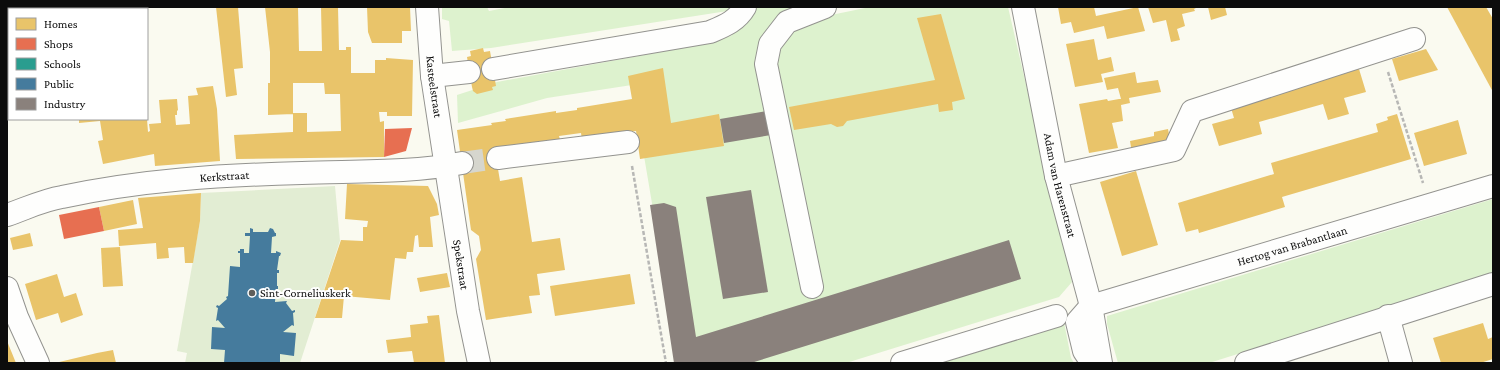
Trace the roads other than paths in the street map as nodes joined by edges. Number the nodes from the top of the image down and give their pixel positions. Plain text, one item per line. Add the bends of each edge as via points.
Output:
1 (427, 7) edge
2 (745, 7) edge
3 (825, 7) edge
4 (1024, 7) edge
5 (1414, 39) dead end
6 (493, 68) dead end
7 (469, 72) dead end
8 (432, 76) junction
9 (628, 142) road end
10 (498, 158) tunnel mouth
11 (454, 165) junction
12 (1056, 176) junction
13 (1493, 186) edge
14 (7, 215) edge
15 (1493, 284) edge
16 (812, 287) dead end
17 (7, 288) edge
18 (1091, 306) junction
19 (1056, 316) dead end
20 (1388, 316) junction
21 (38, 363) edge
22 (479, 363) edge
23 (902, 363) edge
24 (1092, 363) edge
25 (1101, 363) edge
26 (1111, 363) edge
27 (1246, 363) edge
28 (1400, 363) edge

1 - 8 street, Kasteelstraat
2 - 6 street via 729,24 710,32
3 - 16 street via 787,22 770,44 766,64
4 - 12 street, Adam van Harenstraat
5 - 12 street via 1192,111 1174,150
7 - 8 street
8 - 11 street, Kasteelstraat
9 - 10 street
11 - 14 street, Kerkstraat via 413,169 236,175 140,184 60,197
11 - 22 street, Spekstraat via 468,311
12 - 18 street, Adam van Harenstraat
13 - 18 street, Hertog van Brabantlaan
15 - 20 street
17 - 21 street
18 - 24 street via 1077,322 1084,351
18 - 25 street, Adam van Harenstraat
18 - 26 street via 1106,317 1115,354
19 - 23 street
20 - 27 street
20 - 28 street

